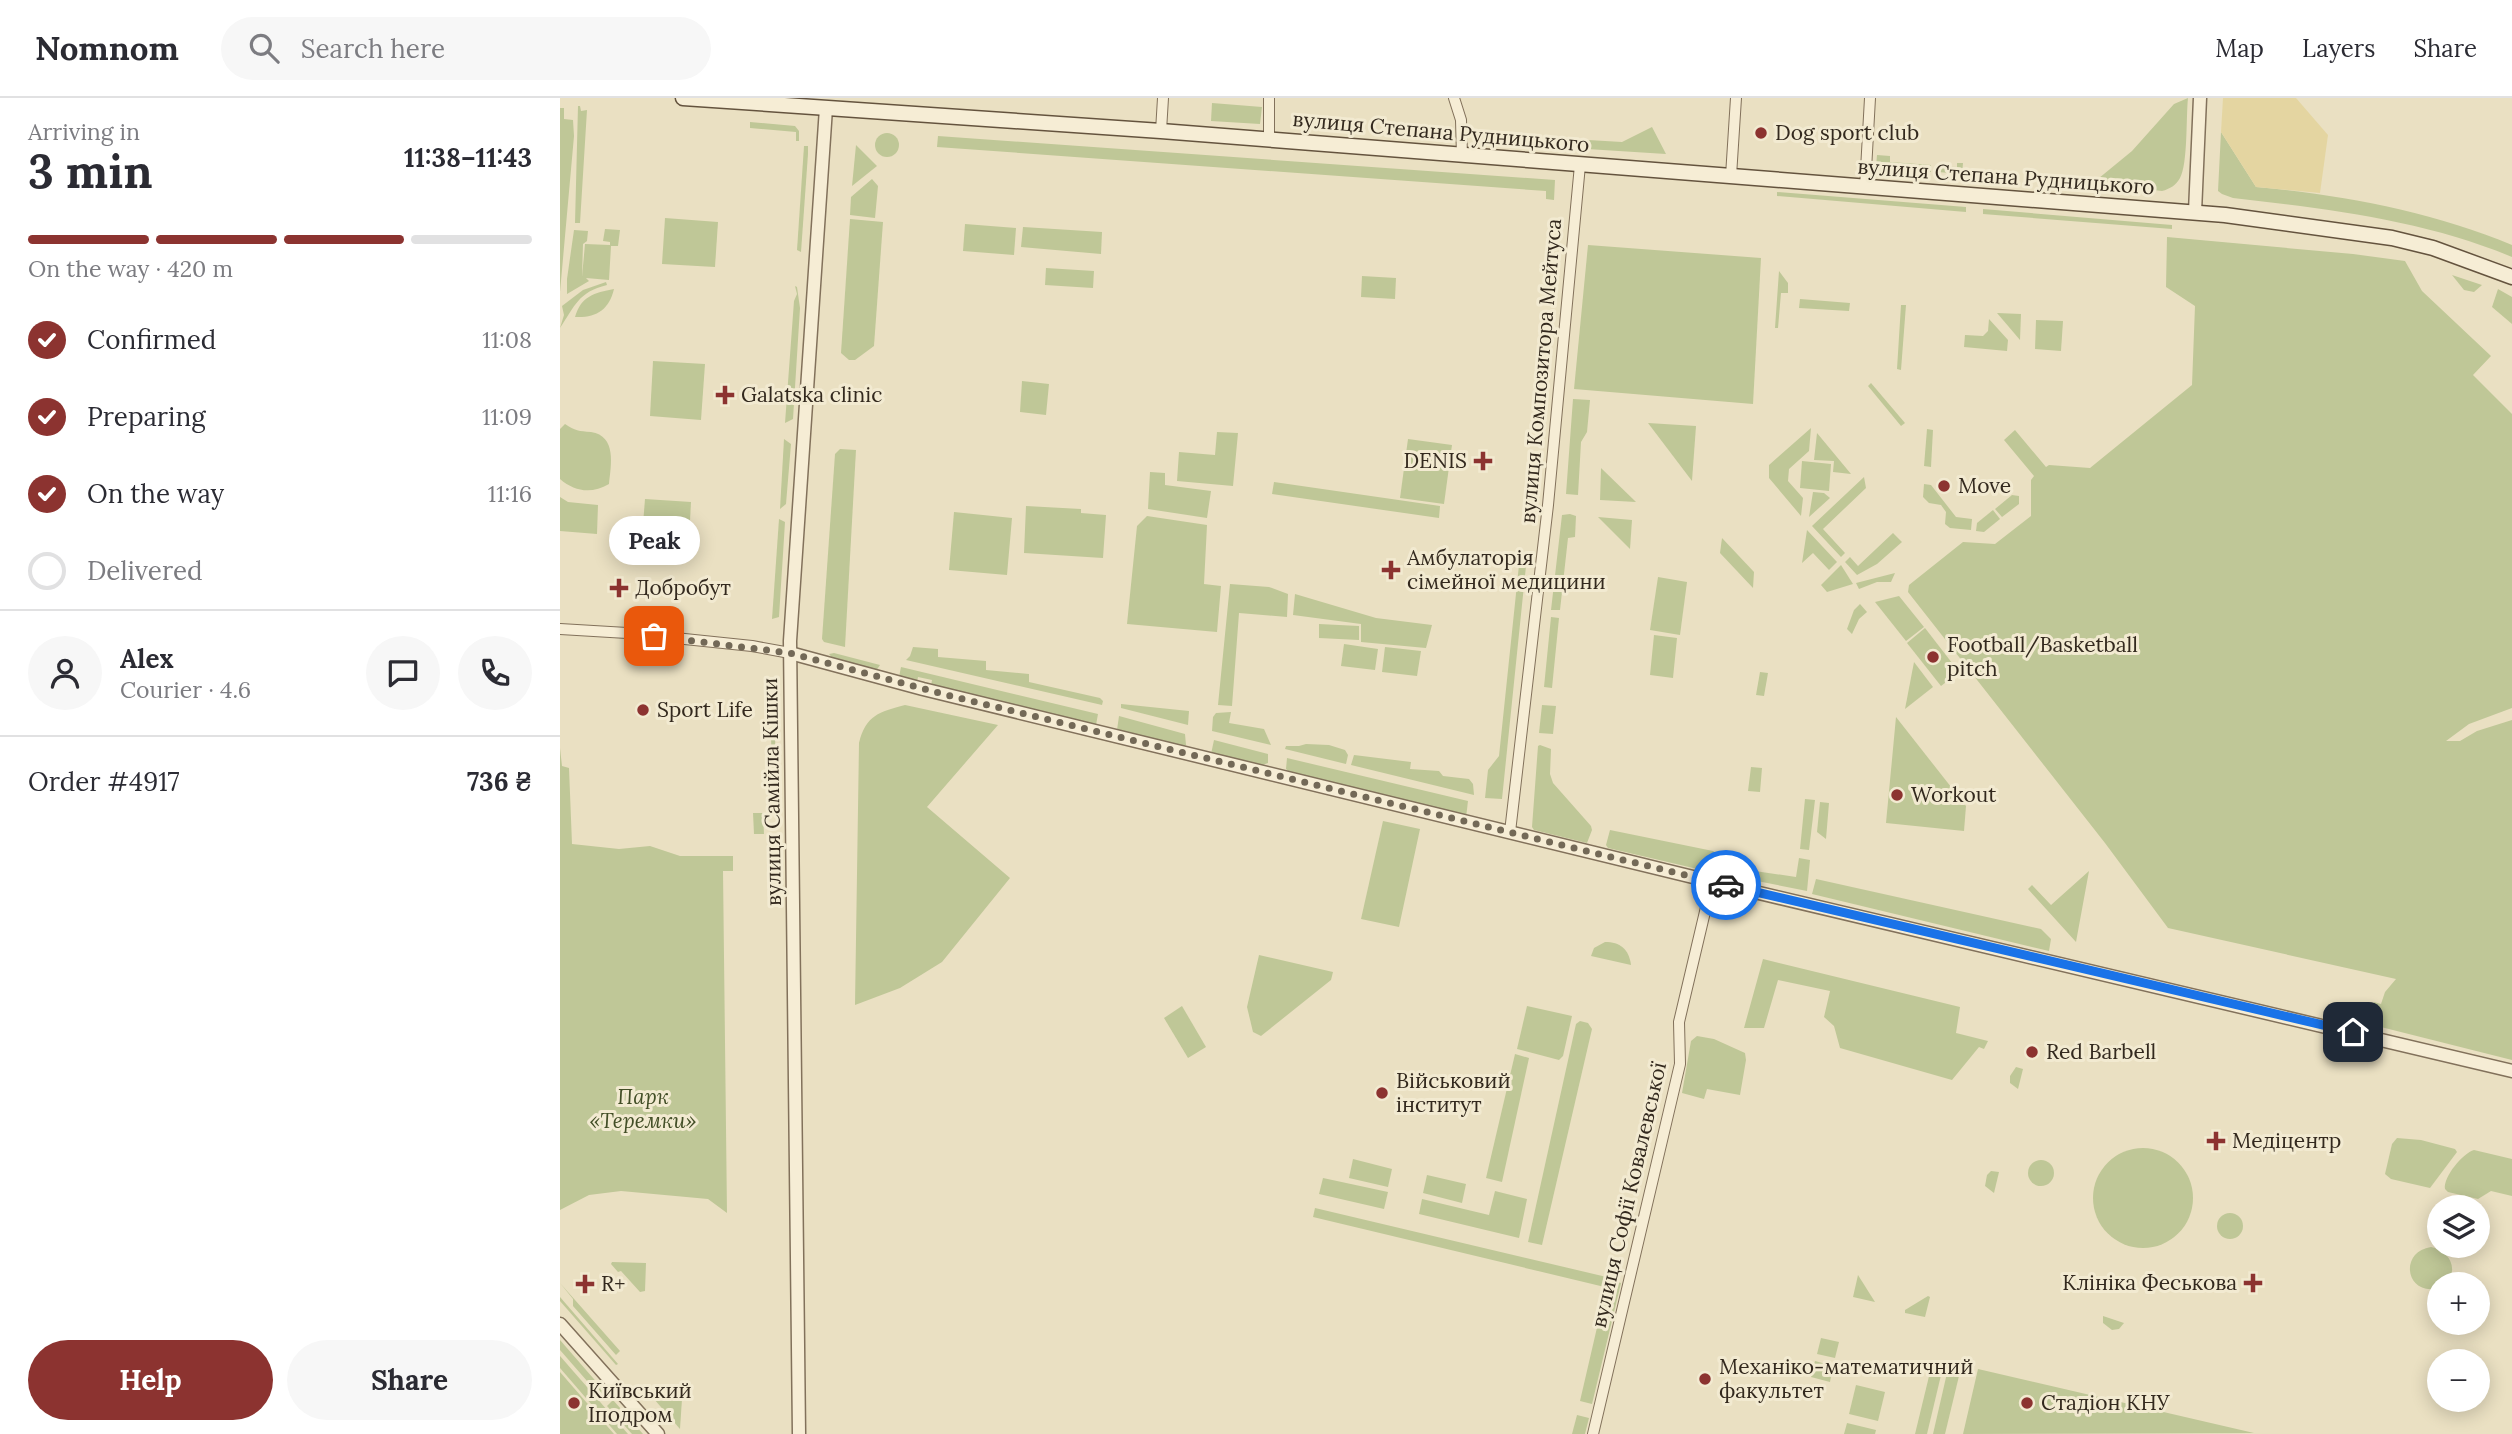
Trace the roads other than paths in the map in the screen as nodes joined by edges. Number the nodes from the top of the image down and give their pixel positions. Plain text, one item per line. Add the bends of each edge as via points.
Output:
1 (683, 98) edge
2 (1163, 98) edge
3 (1269, 98) edge
4 (1454, 98) edge
5 (1736, 98) edge
6 (1870, 98) edge
7 (2200, 98) edge
8 (854, 104) edge
9 (826, 108) junction
10 (1161, 131) junction
11 (1269, 139) junction
12 (1462, 156) junction
13 (1580, 165) junction
14 (1732, 170) junction
15 (1866, 188) junction
16 (2195, 212) junction
17 (2512, 277) edge
18 (560, 629) edge
19 (790, 653) junction
20 (1510, 832) junction
21 (1712, 882) junction
22 (2512, 1071) edge
23 (560, 1324) edge
24 (798, 1365) junction
25 (657, 1434) edge
26 (792, 1434) edge
27 (799, 1434) edge
28 (1593, 1434) edge

1 - 9 main road, вулиця Степана Рудницького
2 - 10 street
3 - 11 street
4 - 12 street via 1461,120
5 - 14 street
6 - 15 street
7 - 16 street
8 - 9 main road, вулиця Степана Рудницького
8 - 10 main road, вулиця Степана Рудницького
9 - 19 street, вулиця Самійла Кішки
10 - 11 main road, вулиця Степана Рудницького
11 - 12 main road, вулиця Степана Рудницького
12 - 13 main road, вулиця Степана Рудницького
13 - 14 main road, вулиця Степана Рудницького
13 - 20 street, вулиця Композитора Мейтуса via 1548,505
14 - 15 main road, вулиця Степана Рудницького
15 - 16 main road, вулиця Степана Рудницького
16 - 17 main road, вулиця Степана Рудницького via 2392,238
18 - 19 street
19 - 20 street
19 - 24 street, вулиця Самійла Кішки
20 - 21 street
21 - 22 street
21 - 28 street, вулиця Софії Ковалевської via 1679,1022 1679,1065
23 - 25 street
24 - 26 street
24 - 27 street, вулиця Самійла Кішки

